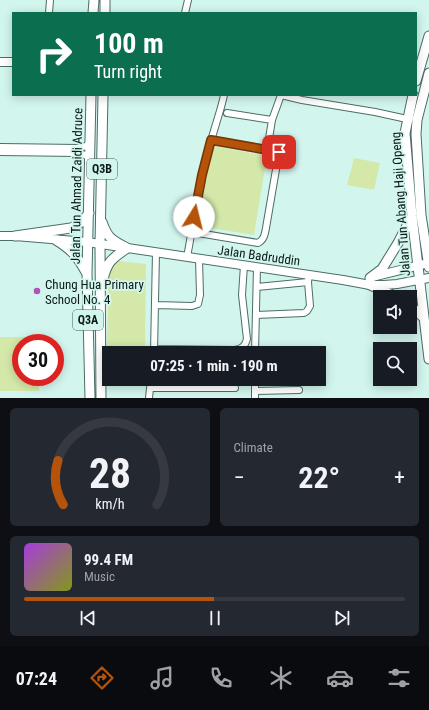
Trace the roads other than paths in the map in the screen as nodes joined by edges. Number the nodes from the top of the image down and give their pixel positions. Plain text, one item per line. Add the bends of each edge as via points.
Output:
1 (50, 0) edge
2 (94, 0) edge
3 (105, 0) edge
4 (188, 0) edge
5 (50, 12) edge
6 (93, 12) edge
7 (105, 12) edge
8 (185, 12) edge
9 (429, 36) edge
10 (0, 62) edge
11 (12, 62) edge
12 (429, 73) edge
13 (417, 78) edge
14 (91, 96) edge
15 (103, 96) edge
16 (224, 96) edge
17 (281, 96) edge
18 (285, 96) edge
19 (413, 96) edge
20 (227, 112) dead end
21 (272, 120) junction
22 (408, 120) junction
23 (211, 140) junction
24 (90, 141) junction
25 (0, 147) edge
26 (267, 151) junction
27 (0, 152) edge
28 (90, 159) junction
29 (89, 213) junction
30 (416, 216) junction
31 (100, 217) junction
32 (429, 226) edge
33 (192, 232) junction
34 (0, 236) edge
35 (15, 236) junction
36 (56, 240) junction
37 (87, 242) junction
38 (100, 244) junction
39 (128, 248) junction
40 (156, 252) junction
41 (187, 257) junction
42 (199, 259) junction
43 (429, 264) edge
44 (244, 265) junction
45 (417, 266) junction
46 (257, 267) junction
47 (87, 274) junction
48 (309, 278) junction
49 (429, 278) edge
50 (419, 280) junction
51 (370, 281) junction
52 (100, 285) junction
53 (256, 287) junction
54 (385, 290) edge
55 (155, 304) junction
56 (417, 312) edge
57 (256, 315) junction
58 (424, 318) junction
59 (154, 346) edge
60 (244, 346) edge
61 (255, 346) edge
62 (429, 360) edge
63 (255, 386) edge
64 (150, 388) joint
65 (234, 388) dead end
66 (299, 390) dead end
67 (255, 391) junction
68 (90, 398) edge
69 (101, 398) edge
70 (149, 398) edge
71 (254, 398) edge

1 - 5 street
2 - 6 main road
3 - 7 main road
4 - 8 street
9 - 13 main road
10 - 11 main road
12 - 30 main road, Jalan Tun Abang Haji Openg via 416,120
14 - 24 main road, Jalan Tun Ahmad Zaidi Adruce / Q3A
15 - 31 main road, Jalan Tun Ahmad Zaidi Adruce / Q3B
16 - 23 street
17 - 21 street
18 - 22 street
19 - 22 main road, Jalan Tun Abang Haji Openg
20 - 21 street
21 - 26 street
22 - 30 main road, Jalan Tun Abang Haji Openg via 406,133
23 - 26 street
23 - 33 street via 199,187
24 - 25 street via 86,146 79,148
24 - 28 main road, Jalan Tun Ahmad Zaidi Adruce / Q3A
26 - 33 street via 279,152 266,228 261,241 258,243
27 - 28 street via 78,153
28 - 29 main road, Jalan Tun Ahmad Zaidi Adruce / Q3A
29 - 35 main road via 78,226 72,228
29 - 37 main road, Jalan Tun Ahmad Zaidi Adruce / Q3A
30 - 32 main road
30 - 43 main road, Jalan Tun Abang Haji Openg
30 - 45 main road, Jalan Tun Abang Haji Openg
30 - 51 main road via 382,269
31 - 38 main road, Jalan Tun Ahmad Zaidi Adruce / Q3B
31 - 39 main road via 106,234
33 - 41 street
34 - 35 main road, Jalan Badruddin
35 - 36 main road, Jalan Badruddin
36 - 37 main road, Jalan Badruddin
36 - 47 main road via 73,252
37 - 38 main road, Jalan Badruddin
37 - 47 main road, Jalan Tun Ahmad Zaidi Adruce / Q3A
38 - 39 main road, Jalan Badruddin
38 - 52 main road, Jalan Tun Ahmad Zaidi Adruce / Q3B
39 - 40 main road, Jalan Badruddin
39 - 52 main road via 110,262
40 - 41 main road, Jalan Badruddin
40 - 55 street
41 - 42 main road, Jalan Badruddin
42 - 44 main road, Jalan Badruddin
42 - 55 street via 198,304
43 - 45 main road, Jalan Badruddin
44 - 46 main road, Jalan Badruddin
44 - 60 street via 242,295 247,339
45 - 50 main road, Jalan Tun Abang Haji Openg
45 - 51 main road, Jalan Badruddin
46 - 48 main road, Jalan Badruddin
46 - 53 street
47 - 68 main road, Jalan Tun Ahmad Zaidi Adruce / Q3A
48 - 51 main road, Jalan Badruddin
48 - 53 street
48 - 57 street via 308,312
49 - 50 main road, Jalan Badruddin
50 - 51 main road, Jalan Badruddin via 397,284
50 - 58 main road, Jalan Tun Abang Haji Openg
51 - 54 main road
52 - 69 main road, Jalan Tun Ahmad Zaidi Adruce / Q3B
53 - 57 street
55 - 59 street
56 - 58 main road
57 - 61 street
58 - 62 main road, Jalan Tun Abang Haji Openg
63 - 67 street
64 - 65 street
64 - 70 street
66 - 67 street
67 - 71 street

